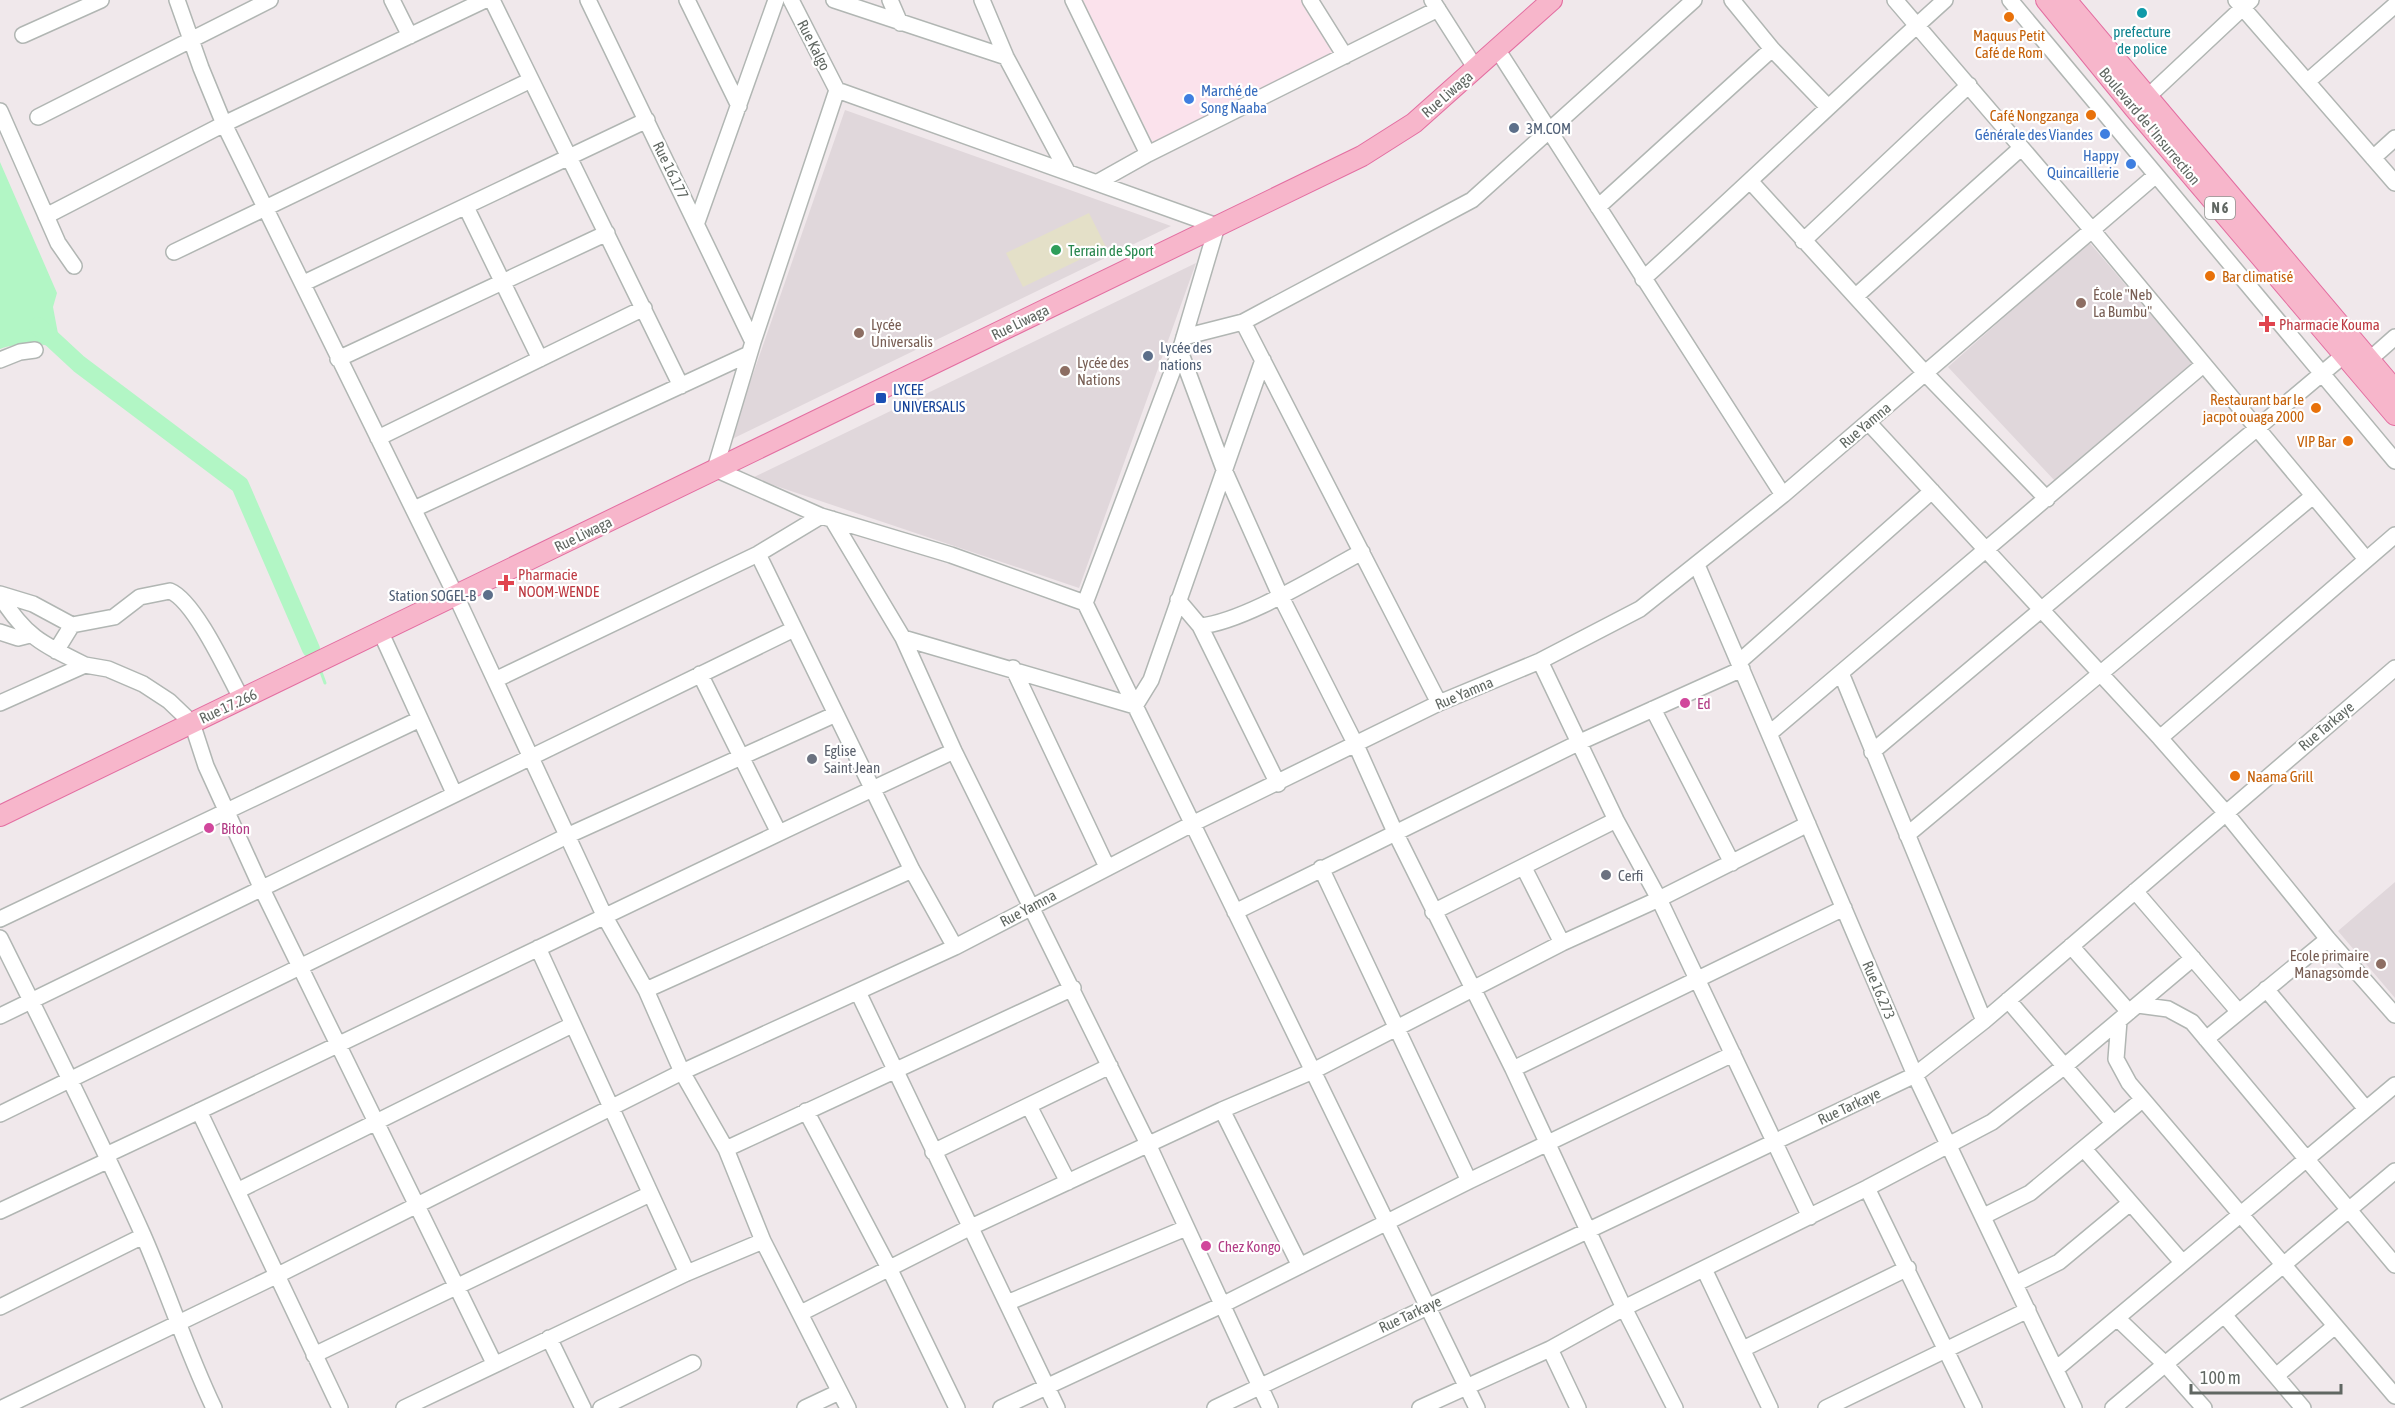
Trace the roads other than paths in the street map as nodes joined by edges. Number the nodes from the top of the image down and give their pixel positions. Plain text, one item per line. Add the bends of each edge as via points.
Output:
1 (101, 0) edge
2 (177, 0) edge
3 (393, 0) edge
4 (485, 0) edge
5 (492, 0) edge
6 (588, 0) edge
7 (687, 0) edge
8 (776, 0) edge
9 (791, 0) edge
10 (834, 0) edge
11 (890, 0) edge
12 (982, 0) edge
13 (1074, 0) edge
14 (1310, 0) edge
15 (1694, 0) edge
16 (1732, 0) edge
17 (1895, 0) edge
18 (1945, 0) edge
19 (2010, 0) edge
20 (2046, 0) edge
21 (2066, 0) edge
22 (266, 1) edge
23 (1548, 2) edge
24 (2243, 3) edge
25 (1435, 5) edge
26 (2395, 5) edge
27 (900, 23) junction
28 (1916, 26) junction
29 (22, 35) dead end
30 (410, 36) junction
31 (191, 38) junction
32 (1772, 48) junction
33 (1497, 50) junction
34 (1006, 57) junction
35 (1345, 57) junction
36 (1476, 69) junction
37 (531, 80) junction
38 (2308, 81) junction
39 (1969, 86) junction
40 (837, 90) junction
41 (2141, 103) junction
42 (739, 106) junction
43 (1827, 106) junction
44 (0, 111) edge
45 (38, 117) dead end
46 (646, 120) junction
47 (224, 124) junction
48 (1550, 132) junction
49 (2395, 138) edge
50 (2021, 148) junction
51 (1148, 154) junction
52 (569, 157) junction
53 (2373, 158) junction
54 (1067, 171) junction
55 (2156, 175) junction
56 (1098, 182) junction
57 (1751, 182) junction
58 (2395, 183) edge
59 (466, 207) junction
60 (1598, 207) junction
61 (268, 209) junction
62 (46, 216) junction
63 (697, 222) junction
64 (1217, 226) junction
65 (2092, 230) junction
66 (607, 233) junction
67 (1803, 241) junction
68 (174, 252) dead end
69 (74, 266) dead end
70 (1643, 279) junction
71 (304, 283) junction
72 (502, 283) junction
73 (1856, 296) junction
74 (644, 308) junction
75 (1243, 322) junction
76 (2395, 337) edge
77 (1182, 344) junction
78 (751, 348) junction
79 (35, 350) dead end
80 (2344, 355) junction
81 (338, 359) junction
82 (540, 359) junction
83 (0, 360) edge
84 (1263, 360) junction
85 (2369, 360) junction
86 (2203, 365) junction
87 (1926, 373) junction
88 (2322, 374) junction
89 (681, 386) junction
90 (2395, 390) edge
91 (2395, 415) edge
92 (1868, 423) junction
93 (2256, 429) junction
94 (378, 438) junction
95 (2395, 461) edge
96 (715, 469) junction
97 (1225, 472) junction
98 (1932, 491) junction
99 (1783, 495) junction
100 (2313, 496) junction
101 (2047, 499) junction
102 (414, 509) junction
103 (826, 517) junction
104 (2395, 535) edge
105 (1986, 550) junction
106 (1362, 552) junction
107 (758, 554) junction
108 (2366, 559) junction
109 (1697, 565) junction
110 (0, 595) edge
111 (1281, 595) junction
112 (456, 596) junction
113 (1178, 600) junction
114 (1085, 603) junction
115 (2041, 610) junction
116 (72, 625) junction
117 (1200, 626) junction
118 (794, 629) junction
119 (0, 632) edge
120 (381, 633) junction
121 (30, 635) junction
122 (903, 638) junction
123 (56, 651) junction
124 (1540, 661) junction
125 (85, 665) junction
126 (1740, 666) junction
127 (1013, 668) junction
128 (2395, 668) edge
129 (700, 674) junction
130 (1841, 674) junction
131 (2101, 674) junction
132 (495, 680) junction
133 (242, 700) junction
134 (0, 703) edge
135 (1439, 703) junction
136 (1135, 706) junction
137 (1653, 710) junction
138 (836, 714) junction
139 (418, 720) junction
140 (192, 723) junction
141 (1770, 733) junction
142 (2160, 738) junction
143 (1580, 742) junction
144 (1356, 745) junction
145 (954, 751) junction
146 (1872, 752) junction
147 (531, 755) junction
148 (741, 757) junction
149 (1278, 784) junction
150 (872, 789) junction
151 (453, 793) junction
152 (227, 811) junction
153 (2225, 812) junction
154 (0, 816) edge
155 (1616, 820) junction
156 (1192, 824) junction
157 (1808, 824) junction
158 (1395, 832) junction
159 (779, 833) junction
160 (569, 835) junction
161 (1907, 835) junction
162 (1732, 863) junction
163 (1107, 867) junction
164 (1321, 868) junction
165 (1524, 868) junction
166 (912, 870) junction
167 (261, 887) junction
168 (2135, 891) junction
169 (1659, 899) junction
170 (1030, 906) junction
171 (1844, 908) junction
172 (1235, 912) junction
173 (1433, 912) junction
174 (605, 917) junction
175 (0, 919) edge
176 (0, 938) edge
177 (2328, 939) junction
178 (1562, 943) junction
179 (956, 946) junction
180 (2071, 946) junction
181 (538, 948) junction
182 (2193, 958) junction
183 (300, 967) junction
184 (1697, 980) junction
185 (1072, 988) junction
186 (1471, 989) junction
187 (2266, 989) junction
188 (646, 990) junction
189 (858, 992) junction
190 (2008, 1000) junction
191 (31, 1001) junction
192 (2238, 1011) junction
193 (2129, 1012) junction
194 (2395, 1015) edge
195 (0, 1016) edge
196 (1984, 1021) junction
197 (572, 1025) junction
198 (1397, 1029) junction
199 (2206, 1039) junction
200 (339, 1046) junction
201 (1733, 1054) junction
202 (2066, 1065) junction
203 (1110, 1066) junction
204 (895, 1070) junction
205 (1513, 1070) junction
206 (682, 1071) junction
207 (1313, 1071) junction
208 (1915, 1075) junction
209 (71, 1078) junction
210 (2395, 1085) edge
211 (2142, 1100) junction
212 (1029, 1106) junction
213 (609, 1108) junction
214 (2366, 1109) junction
215 (1222, 1110) junction
216 (200, 1111) junction
217 (806, 1111) junction
218 (0, 1114) edge
219 (376, 1121) junction
220 (2113, 1123) junction
221 (1775, 1141) junction
222 (1148, 1144) junction
223 (1548, 1144) junction
224 (1950, 1146) junction
225 (726, 1149) junction
226 (2084, 1149) junction
227 (933, 1152) junction
228 (108, 1157) junction
229 (2306, 1160) junction
230 (2395, 1171) edge
231 (1469, 1180) junction
232 (1068, 1182) junction
233 (1867, 1188) junction
234 (237, 1191) junction
235 (650, 1194) junction
236 (2130, 1203) junction
237 (417, 1204) junction
238 (2349, 1210) junction
239 (0, 1211) edge
240 (2240, 1214) junction
241 (1984, 1216) junction
242 (1810, 1217) junction
243 (1387, 1223) junction
244 (969, 1228) junction
245 (1186, 1228) junction
246 (1588, 1229) junction
247 (143, 1236) junction
248 (763, 1241) junction
249 (2182, 1262) junction
250 (2395, 1265) edge
251 (1300, 1266) junction
252 (2284, 1266) junction
253 (889, 1268) junction
254 (1908, 1268) junction
255 (1704, 1269) junction
256 (687, 1273) junction
257 (276, 1276) junction
258 (2015, 1284) junction
259 (457, 1286) junction
260 (1007, 1303) junction
261 (1222, 1305) junction
262 (0, 1306) edge
263 (1427, 1306) junction
264 (1624, 1308) junction
265 (2028, 1310) junction
266 (801, 1313) junction
267 (2225, 1316) junction
268 (2117, 1318) junction
269 (179, 1324) junction
270 (2335, 1326) junction
271 (549, 1338) junction
272 (1550, 1349) junction
273 (1743, 1349) junction
274 (1948, 1351) junction
275 (314, 1355) junction
276 (494, 1363) junction
277 (693, 1363) dead end
278 (2165, 1364) junction
279 (2056, 1369) junction
280 (2276, 1376) junction
281 (1260, 1386) junction
282 (1047, 1387) junction
283 (1467, 1387) junction
284 (839, 1392) junction
285 (2395, 1396) edge
286 (2130, 1403) edge
287 (2, 1408) edge
288 (214, 1408) edge
289 (340, 1408) edge
290 (404, 1408) edge
291 (583, 1408) edge
292 (601, 1408) edge
293 (805, 1408) edge
294 (848, 1408) edge
295 (957, 1408) edge
296 (1001, 1408) edge
297 (1057, 1408) edge
298 (1215, 1408) edge
299 (1270, 1408) edge
300 (1420, 1408) edge
301 (1477, 1408) edge
302 (1578, 1408) edge
303 (1675, 1408) edge
304 (1770, 1408) edge
305 (1826, 1408) edge
306 (1974, 1408) edge
307 (2074, 1408) edge
308 (2113, 1408) edge
309 (2204, 1408) edge
310 (2303, 1408) edge

1 - 29 street
2 - 31 street
3 - 30 street
4 - 30 street
5 - 37 street
6 - 46 street, Rue 16.177
7 - 42 street
8 - 42 street
9 - 40 street, Rue Kalgo
10 - 27 street
11 - 27 street
12 - 34 street
13 - 51 street
14 - 35 street
15 - 48 street
16 - 32 street
17 - 28 street
18 - 28 street
19 - 55 street
20 - 41 main road, Boulevard de l'Insurrection / N 6
21 - 41 main road, Boulevard de l'Insurrection / N 6
22 - 31 street
23 - 33 main road, Rue Liwaga
24 - 38 street
24 - 41 street
25 - 35 street
25 - 36 street
26 - 38 street
27 - 34 street
28 - 39 street
28 - 43 street
30 - 47 street
31 - 45 street
31 - 47 street
32 - 43 street
32 - 60 street
33 - 36 main road, Rue Liwaga
33 - 48 street
34 - 54 street
35 - 51 street
36 - 64 main road, Rue Liwaga via 1389,141
37 - 52 street
37 - 61 street
38 - 53 street
39 - 50 street
39 - 67 street
40 - 54 street
40 - 78 street
41 - 80 main road, Boulevard de l'Insurrection / N 6
41 - 85 main road, Boulevard de l'Insurrection / N 6
42 - 63 street
43 - 57 street
44 - 62 street
46 - 52 street
46 - 63 street, Rue 16.177
47 - 61 street
47 - 62 street
48 - 60 street
48 - 75 street via 1472,200
49 - 53 street
50 - 65 street
50 - 73 street
51 - 56 street
52 - 59 street
52 - 66 street
53 - 58 street
54 - 56 street
55 - 65 street, Rue Yamna
55 - 88 street
56 - 64 street
57 - 67 street
57 - 70 street
59 - 71 street
59 - 72 street
60 - 70 street
61 - 68 street
61 - 71 street
62 - 69 street
63 - 78 street, Rue 16.177
64 - 77 street
64 - 96 main road, Rue Liwaga
65 - 86 street
65 - 87 street, Rue Yamna
66 - 72 street
66 - 74 street
67 - 73 street
70 - 99 street
71 - 81 street
72 - 81 street
72 - 82 street
73 - 87 street
74 - 82 street
74 - 89 street
75 - 77 street
75 - 84 street
76 - 85 street
77 - 97 street
77 - 114 street
78 - 89 street
78 - 96 street
79 - 83 street
80 - 88 street
80 - 91 main road, Boulevard de l'Insurrection / N 6
81 - 94 street
82 - 94 street
84 - 97 street
84 - 106 street
85 - 90 main road, Boulevard de l'Insurrection / N 6
86 - 93 street
86 - 101 street
87 - 92 street, Rue Yamna
87 - 101 street
88 - 93 street
88 - 95 street
89 - 102 street
92 - 98 street
92 - 99 street, Rue Yamna
93 - 100 street
93 - 115 street
94 - 102 street
96 - 103 street
96 - 112 main road, Rue Liwaga
97 - 111 street
97 - 113 street
98 - 105 street
98 - 126 street
99 - 109 street, Rue Yamna
100 - 108 street
100 - 131 street
101 - 105 street
102 - 112 street
103 - 107 street
103 - 114 street via 951,555
103 - 122 street
104 - 108 street
105 - 115 street
105 - 130 street
106 - 111 street
106 - 135 street
107 - 118 street
107 - 132 street
108 - 142 street
109 - 124 street, Rue Yamna via 1640,609
109 - 126 street, Rue 16.273
110 - 116 street via 33,604
110 - 121 street
111 - 117 street via 1225,622
111 - 144 street
112 - 120 main road, Rue 17.266
112 - 132 street
113 - 117 street
113 - 136 street via 1151,680
114 - 136 street
115 - 131 street
115 - 146 street
116 - 123 street
116 - 133 street via 114,617 146,595 174,592 196,617
117 - 149 street
118 - 129 street
118 - 138 street
119 - 121 street via 18,638
120 - 133 main road, Rue 17.266
120 - 139 street
121 - 123 street
122 - 127 street
122 - 145 street
123 - 125 street
124 - 135 street, Rue Yamna
124 - 143 street
125 - 134 street
125 - 140 street via 108,669 142,684 169,701
126 - 137 street
126 - 141 street, Rue 16.273
127 - 136 street
127 - 163 street
128 - 153 street, Rue Tarkaye
129 - 147 street
129 - 148 street
130 - 141 street
130 - 146 street
131 - 142 street
131 - 161 street
132 - 147 street
133 - 140 main road, Rue 17.266
135 - 144 street, Rue Yamna
136 - 156 street
137 - 143 street
137 - 162 street
138 - 148 street
138 - 150 street
139 - 151 street
139 - 152 street
140 - 152 street
140 - 154 main road, Rue 17.266
141 - 157 street, Rue 16.273
142 - 153 street
143 - 155 street
143 - 158 street
144 - 149 street, Rue Yamna
144 - 158 street
145 - 150 street
145 - 170 street
146 - 161 street
147 - 151 street
147 - 160 street
148 - 159 street
148 - 160 street
149 - 156 street, Rue Yamna
150 - 159 street
150 - 166 street
151 - 167 street
152 - 167 street
152 - 175 street
153 - 168 street, Rue Tarkaye
153 - 177 street
155 - 165 street
155 - 169 street
156 - 163 street, Rue Yamna
156 - 172 street
157 - 162 street
157 - 171 street, Rue 16.273
158 - 164 street
158 - 173 street
159 - 174 street
160 - 174 street
160 - 183 street
161 - 196 street
162 - 169 street
163 - 170 street, Rue Yamna
164 - 172 street
164 - 198 street
165 - 173 street
165 - 178 street
166 - 179 street
166 - 188 street
167 - 183 street
167 - 191 street
168 - 180 street, Rue Tarkaye
168 - 182 street
169 - 178 street
169 - 184 street
170 - 179 street, Rue Yamna
170 - 185 street
171 - 184 street
171 - 208 street, Rue 16.273
172 - 207 street
173 - 186 street
174 - 181 street
174 - 188 street
176 - 191 street
177 - 187 street
177 - 194 street
178 - 186 street
179 - 189 street, Rue Yamna
180 - 190 street, Rue Tarkaye
180 - 193 street
181 - 197 street
181 - 200 street
182 - 192 street
182 - 193 street
183 - 200 street
183 - 209 street
184 - 201 street
184 - 205 street
185 - 203 street
185 - 204 street
186 - 198 street
186 - 205 street
187 - 192 street
187 - 214 street
188 - 206 street
189 - 204 street
189 - 206 street, Rue Yamna
190 - 196 street, Rue Tarkaye
190 - 202 street
191 - 195 street
191 - 209 street
192 - 199 street
193 - 199 street via 2168,1009 2186,1017
193 - 202 street
193 - 211 street via 2116,1059
196 - 208 street, Rue Tarkaye
197 - 213 street
197 - 219 street
198 - 207 street
198 - 231 street
199 - 229 street
200 - 216 street
200 - 219 street
201 - 221 street
201 - 223 street
202 - 220 street
202 - 224 street via 1992,1122
203 - 212 street
203 - 222 street
204 - 217 street
204 - 227 street
205 - 223 street
206 - 213 street, Rue Yamna
206 - 225 street
207 - 215 street
207 - 243 street
208 - 221 street, Rue Tarkaye
208 - 224 street, Rue 16.273
209 - 218 street
209 - 228 street
210 - 214 street
211 - 220 street
211 - 240 street
212 - 227 street
212 - 232 street
213 - 235 street
213 - 237 street, Rue Yamna
214 - 229 street
215 - 222 street
215 - 251 street
216 - 228 street
216 - 234 street
217 - 225 street
217 - 253 street
219 - 234 street
219 - 237 street
220 - 226 street
221 - 242 street
221 - 246 street, Rue Tarkaye
222 - 232 street
222 - 245 street
223 - 231 street
223 - 246 street
224 - 233 street
224 - 241 street, Rue 16.273
225 - 248 street
226 - 236 street
226 - 241 street via 2030,1192
227 - 244 street
228 - 239 street
228 - 247 street
229 - 238 street
229 - 240 street
230 - 238 street
231 - 243 street
232 - 244 street
233 - 242 street
233 - 254 street
234 - 257 street
235 - 256 street
235 - 259 street
236 - 249 street
236 - 258 street via 2064,1258
237 - 257 street, Rue Yamna
237 - 259 street
238 - 250 street
238 - 252 street
240 - 249 street
240 - 252 street
241 - 258 street, Rue 16.273
242 - 255 street
243 - 251 street
243 - 263 street
244 - 253 street
244 - 260 street
245 - 260 street
245 - 261 street
246 - 263 street, Rue Tarkaye
246 - 264 street
247 - 262 street
247 - 269 street
248 - 256 street
248 - 266 street
249 - 268 street
251 - 261 street
252 - 267 street
252 - 270 street
253 - 266 street
253 - 295 street
254 - 273 street
254 - 274 street
255 - 264 street
255 - 273 street
256 - 271 street
257 - 269 street, Rue Yamna
257 - 275 street
258 - 265 street, Rue 16.273
259 - 275 street
259 - 276 street
260 - 282 street
261 - 281 street
261 - 282 street
263 - 281 street, Rue Tarkaye
263 - 283 street
264 - 272 street
264 - 303 street
265 - 274 street
265 - 279 street, Rue 16.273
266 - 284 street
267 - 278 street
267 - 280 street
268 - 278 street
268 - 279 street
269 - 287 street, Rue Yamna
269 - 288 street
270 - 280 street
270 - 285 street
271 - 276 street
271 - 291 street
272 - 283 street
272 - 302 street
273 - 304 street
274 - 305 street
274 - 306 street
275 - 289 street
276 - 290 street
277 - 292 street
278 - 286 street
278 - 309 street
279 - 307 street, Rue 16.273
280 - 310 street
281 - 298 street, Rue Tarkaye
281 - 299 street
282 - 296 street
282 - 297 street
283 - 300 street
283 - 301 street
284 - 293 street
284 - 294 street
286 - 308 street

